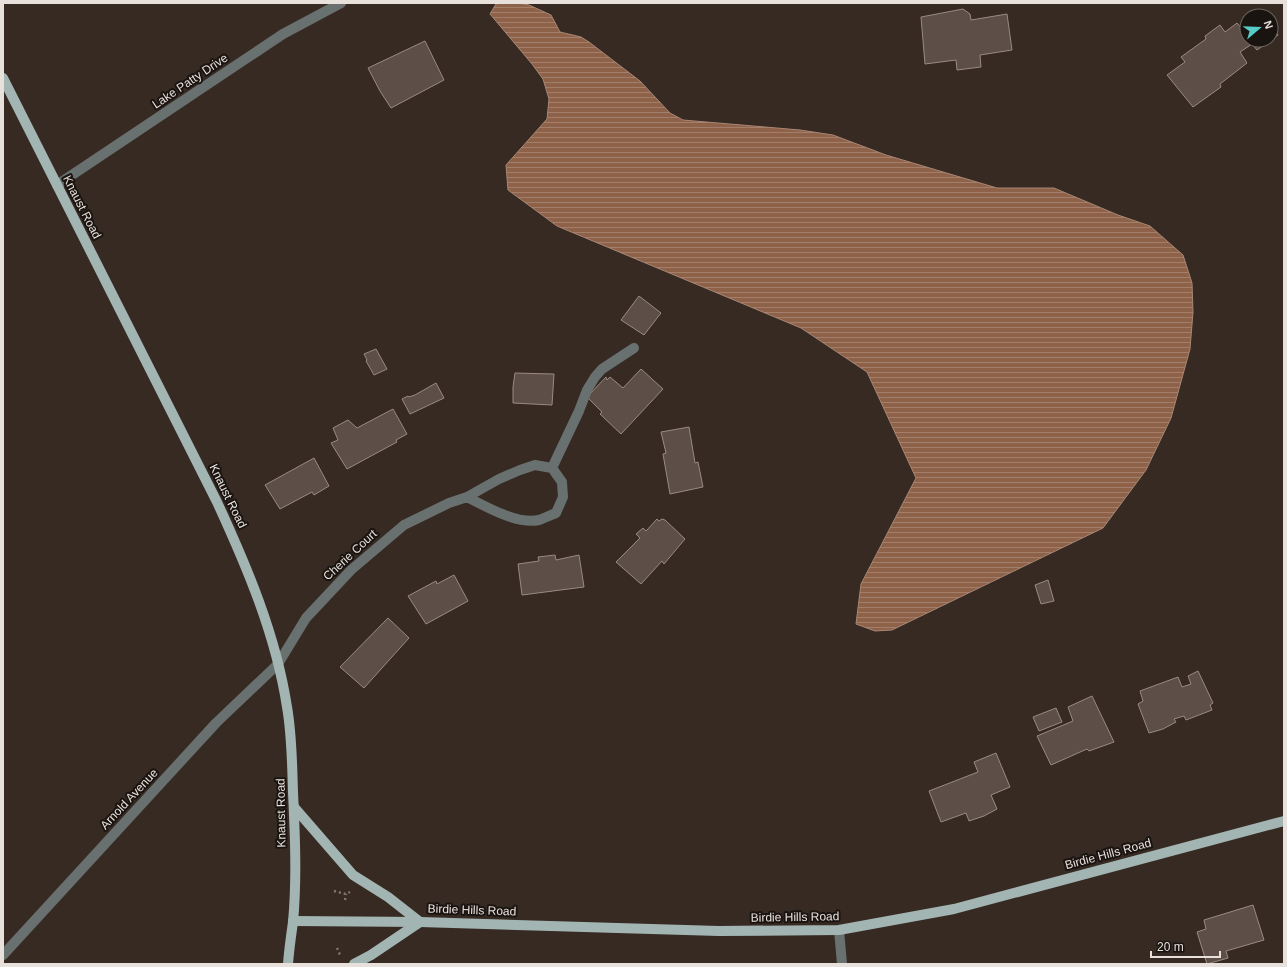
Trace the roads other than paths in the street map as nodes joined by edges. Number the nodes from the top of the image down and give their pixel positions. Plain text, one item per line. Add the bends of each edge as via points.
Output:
1 (341, 3) edge
2 (3, 78) edge
3 (57, 185) junction
4 (634, 348) dead end
5 (552, 468) junction
6 (467, 497) junction
7 (278, 664) junction
8 (294, 807) junction
9 (1284, 821) edge
10 (293, 921) junction
11 (420, 922) junction
12 (839, 930) junction
13 (3, 955) edge
14 (288, 964) edge
15 (354, 964) edge
16 (842, 964) edge

1 - 3 street, Lake Patty Drive via 283,34
2 - 3 main road, Knaust Road
3 - 7 main road, Knaust Road via 235,539 263,614
4 - 5 street via 602,369 595,377
5 - 6 street, Cherie Court via 536,465 520,470
5 - 6 street via 562,482 563,497 556,513 537,520 513,518
6 - 7 street, Cherie Court via 404,525 350,570 306,618
7 - 8 main road, Knaust Road via 291,738
7 - 13 street, Arnold Avenue via 216,724
8 - 10 main road, Knaust Road
8 - 11 main road via 353,875 388,897
9 - 12 main road, Birdie Hills Road via 954,909
10 - 11 main road, Birdie Hills Road
10 - 14 main road, Knaust Road
11 - 12 main road, Birdie Hills Road via 720,931
11 - 15 main road
12 - 16 street

